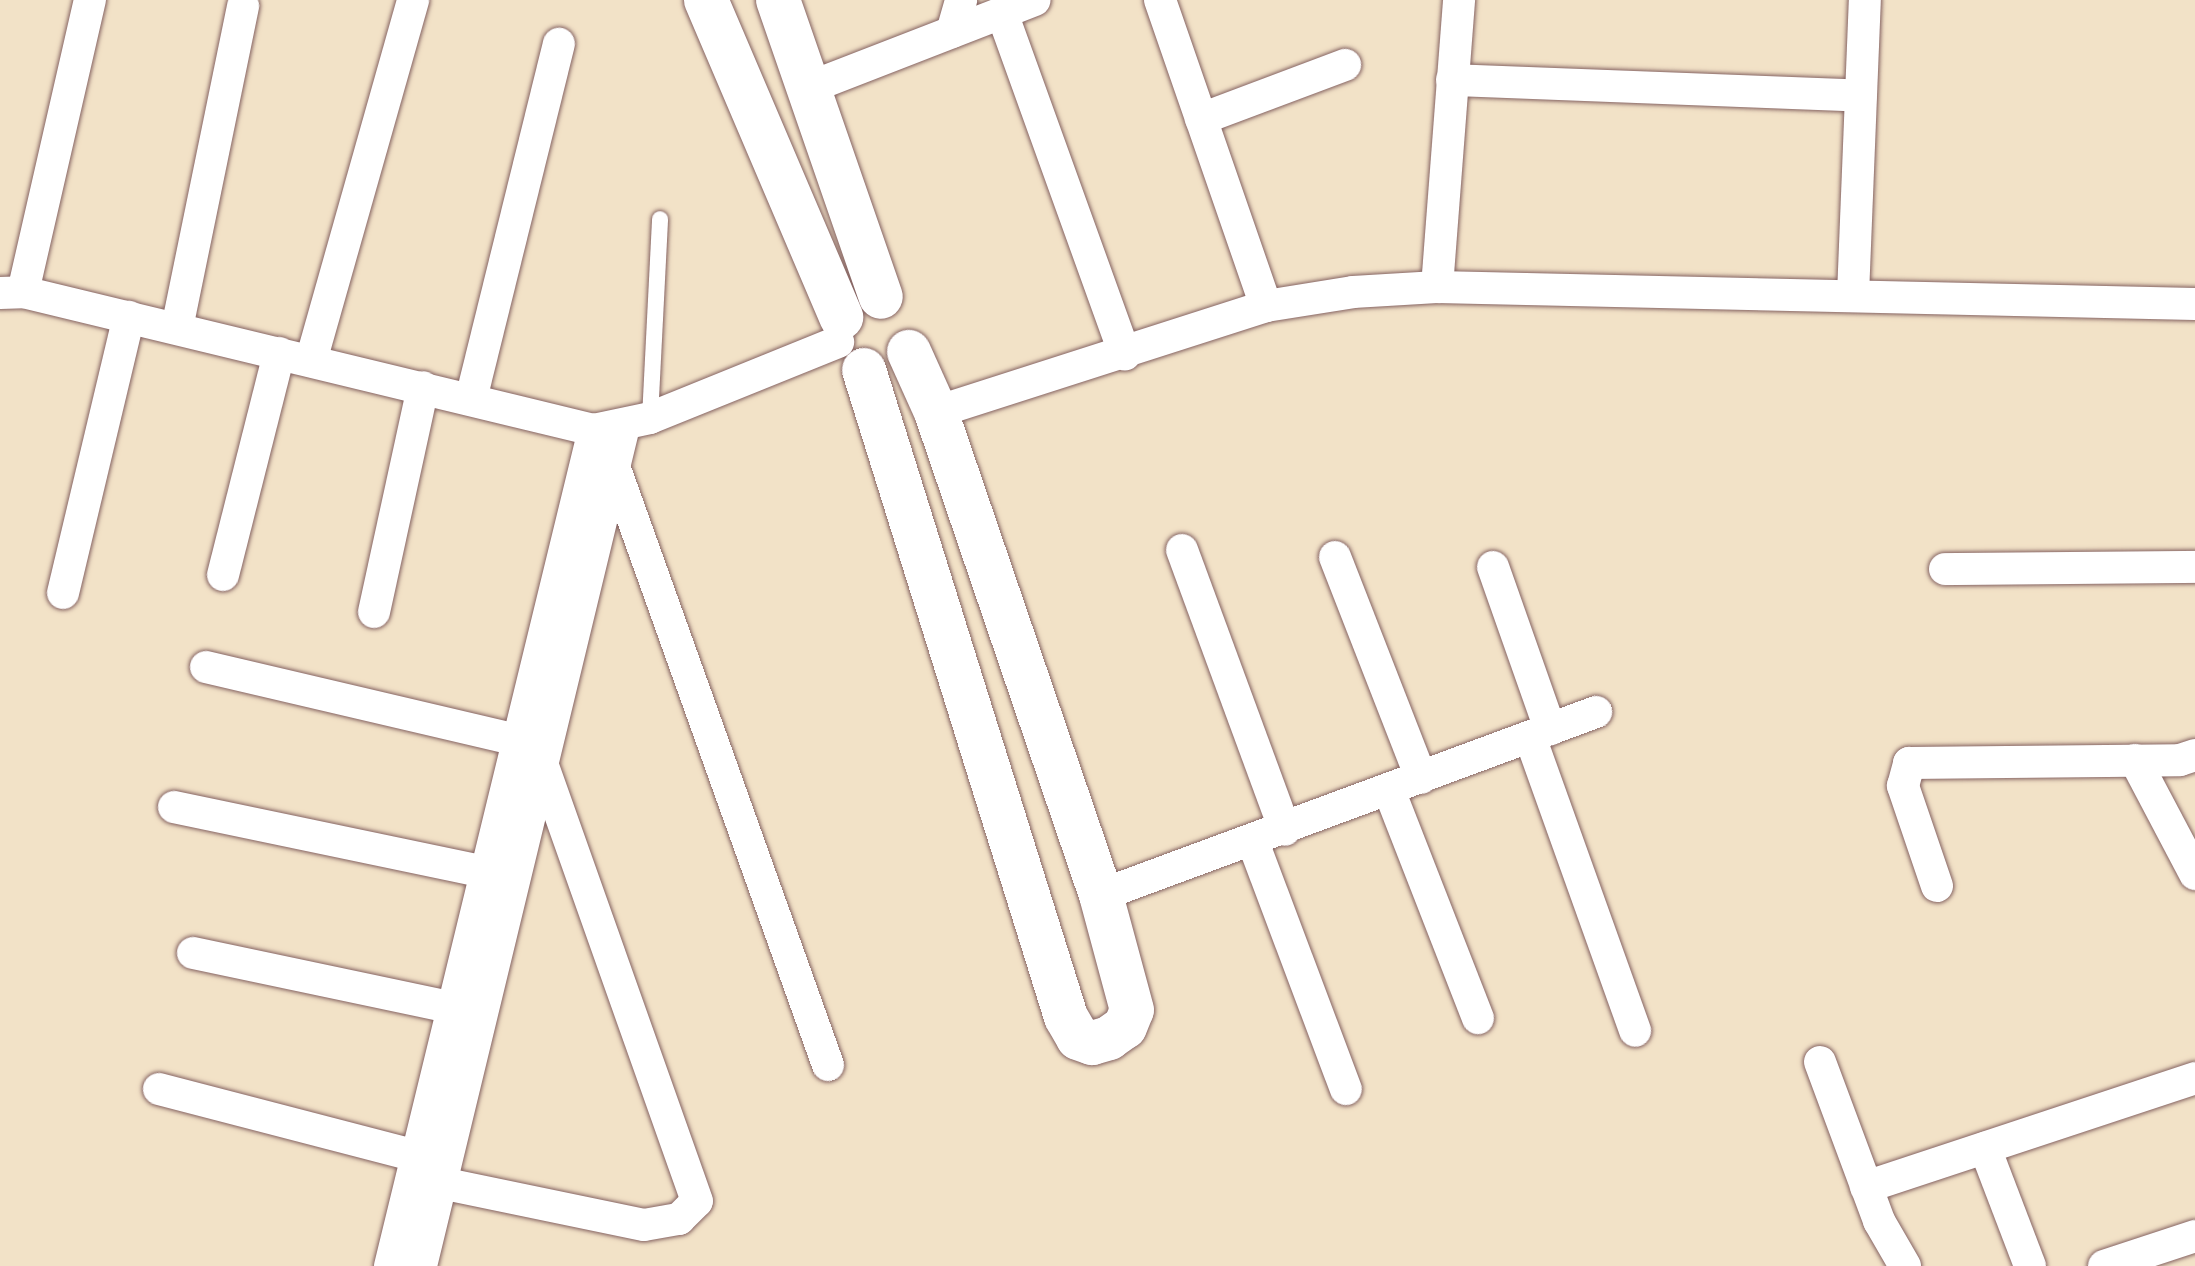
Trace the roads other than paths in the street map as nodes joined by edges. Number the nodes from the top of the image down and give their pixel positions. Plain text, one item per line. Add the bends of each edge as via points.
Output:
1 (90, 0) edge
2 (413, 0) edge
3 (706, 0) edge
4 (778, 0) edge
5 (961, 0) edge
6 (1035, 0) edge
7 (1160, 0) edge
8 (1459, 0) edge
9 (1865, 0) edge
10 (243, 6) dead end
11 (1002, 13) junction
12 (952, 32) junction
13 (559, 44) dead end
14 (1345, 65) dead end
15 (1452, 80) junction
16 (808, 88) junction
17 (1861, 96) junction
18 (1201, 119) junction
19 (660, 219) dead end
20 (1437, 287) junction
21 (12, 293) edge
22 (1853, 295) junction
23 (881, 297) junction
24 (2195, 304) edge
25 (1266, 306) junction
26 (129, 317) junction
27 (177, 328) junction
28 (848, 343) junction
29 (909, 352) junction
30 (279, 353) junction
31 (1125, 354) junction
32 (311, 361) junction
33 (423, 387) junction
34 (471, 399) junction
35 (936, 412) junction
36 (623, 425) junction
37 (615, 469) junction
38 (1182, 550) dead end
39 (1335, 557) dead end
40 (1493, 567) dead end
41 (2195, 567) edge
42 (1945, 569) dead end
43 (223, 575) dead end
44 (63, 593) dead end
45 (374, 612) dead end
46 (206, 667) dead end
47 (1596, 712) dead end
48 (1540, 733) junction
49 (518, 740) junction
50 (2195, 755) edge
51 (2135, 760) junction
52 (543, 766) junction
53 (1421, 778) junction
54 (1389, 790) junction
55 (174, 807) dead end
56 (1285, 830) junction
57 (1253, 842) junction
58 (486, 872) junction
59 (2195, 874) edge
60 (1937, 886) dead end
61 (1101, 895) junction
62 (193, 953) dead end
63 (453, 1008) junction
64 (1478, 1018) dead end
65 (1635, 1031) dead end
66 (1820, 1062) dead end
67 (828, 1065) dead end
68 (2195, 1078) edge
69 (159, 1089) dead end
70 (1346, 1089) dead end
71 (1985, 1148) junction
72 (417, 1156) junction
73 (441, 1183) junction
74 (1866, 1187) junction
75 (2195, 1236) edge
76 (390, 1266) edge
77 (421, 1266) edge
78 (1905, 1266) edge
79 (2030, 1266) edge
80 (2104, 1266) edge

1 - 21 street
2 - 32 street
3 - 28 street
4 - 16 street
5 - 12 street
6 - 11 street
7 - 18 street
8 - 15 street
9 - 17 street
10 - 27 street
11 - 12 street
11 - 31 street
12 - 16 street
13 - 34 street
14 - 18 street
15 - 17 street
15 - 20 street
16 - 23 street
17 - 22 street
18 - 25 street
19 - 36 lane
20 - 22 street
20 - 25 street via 1353,292
21 - 26 street
22 - 24 street
23 - 28 street via 858,300
23 - 29 street via 893,300 909,317
25 - 31 street
26 - 27 street
26 - 44 street
27 - 30 street
28 - 29 street via 890,369
28 - 36 street
28 - 61 street via 1066,1017 1078,1038 1092,1043 1125,1027 1132,1010
29 - 35 street
30 - 32 street
30 - 43 street
31 - 35 street
32 - 33 street
33 - 34 street
33 - 45 street
34 - 36 street
35 - 61 street
36 - 37 street
36 - 49 street
37 - 52 street
37 - 67 street
38 - 56 street
39 - 53 street
40 - 48 street
41 - 42 street
46 - 49 street
47 - 48 street
48 - 53 street
48 - 65 street
49 - 58 street
50 - 51 street
51 - 59 street
51 - 60 street via 1909,763 1903,786
52 - 73 street
52 - 73 street via 697,1201 679,1219 644,1225
53 - 54 street
54 - 56 street
54 - 64 street
55 - 58 street
56 - 57 street
57 - 61 street
57 - 70 street
58 - 63 street
62 - 63 street
63 - 72 street
66 - 74 street
68 - 71 street
69 - 72 street
71 - 74 street
71 - 79 street
72 - 76 street
73 - 77 street
74 - 78 street
75 - 80 street

